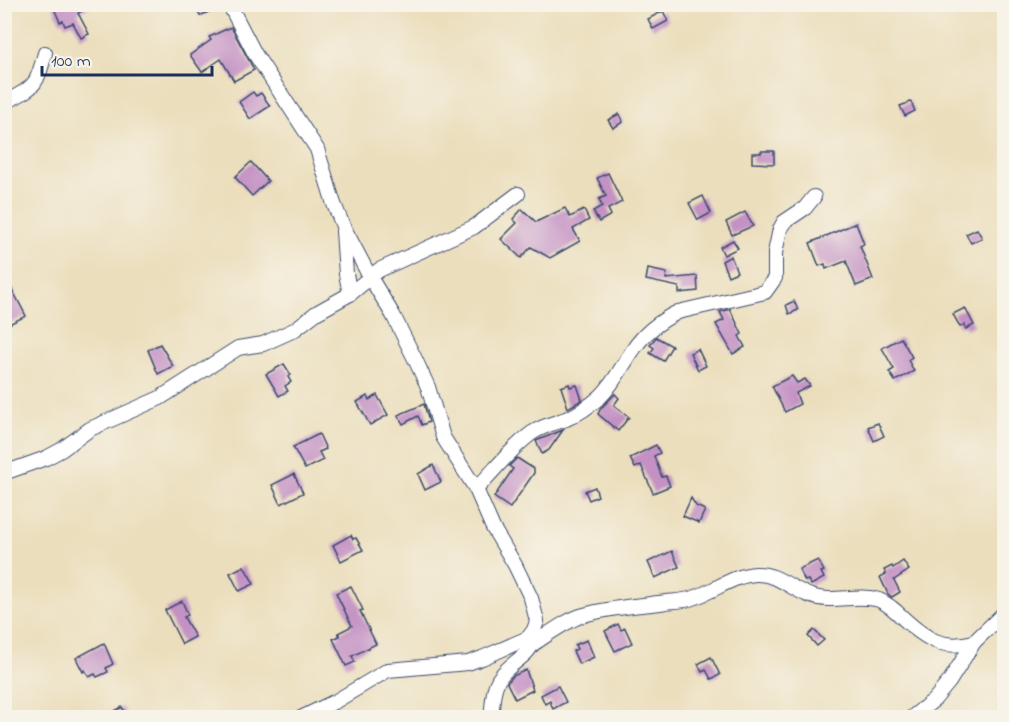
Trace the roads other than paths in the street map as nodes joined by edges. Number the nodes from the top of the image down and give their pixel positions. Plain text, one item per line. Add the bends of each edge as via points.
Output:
1 (229, 4) edge
2 (45, 53) dead end
3 (4, 103) edge
4 (518, 194) dead end
5 (814, 197) dead end
6 (343, 226) junction
7 (370, 277) junction
8 (350, 294) junction
9 (4, 473) edge
10 (476, 489) junction
11 (1005, 613) edge
12 (534, 637) junction
13 (974, 642) junction
14 (301, 717) edge
15 (491, 717) edge
16 (911, 717) edge

1 - 6 street via 255,54 317,149
2 - 3 street via 33,87
4 - 7 street via 474,227
5 - 10 street via 780,229 775,278 765,292 667,318 644,336 601,396 567,418 532,433
6 - 7 street
6 - 8 street
7 - 8 street
7 - 10 street via 416,359 443,437
8 - 9 street via 288,333 263,344 238,348 160,398 90,429 46,458
10 - 12 street via 531,598 537,621
11 - 13 street
12 - 13 street via 582,615 691,599 744,575 759,573 810,596 878,600 942,644
12 - 14 street via 476,661 388,670
12 - 15 street via 500,677
13 - 16 street via 934,700

